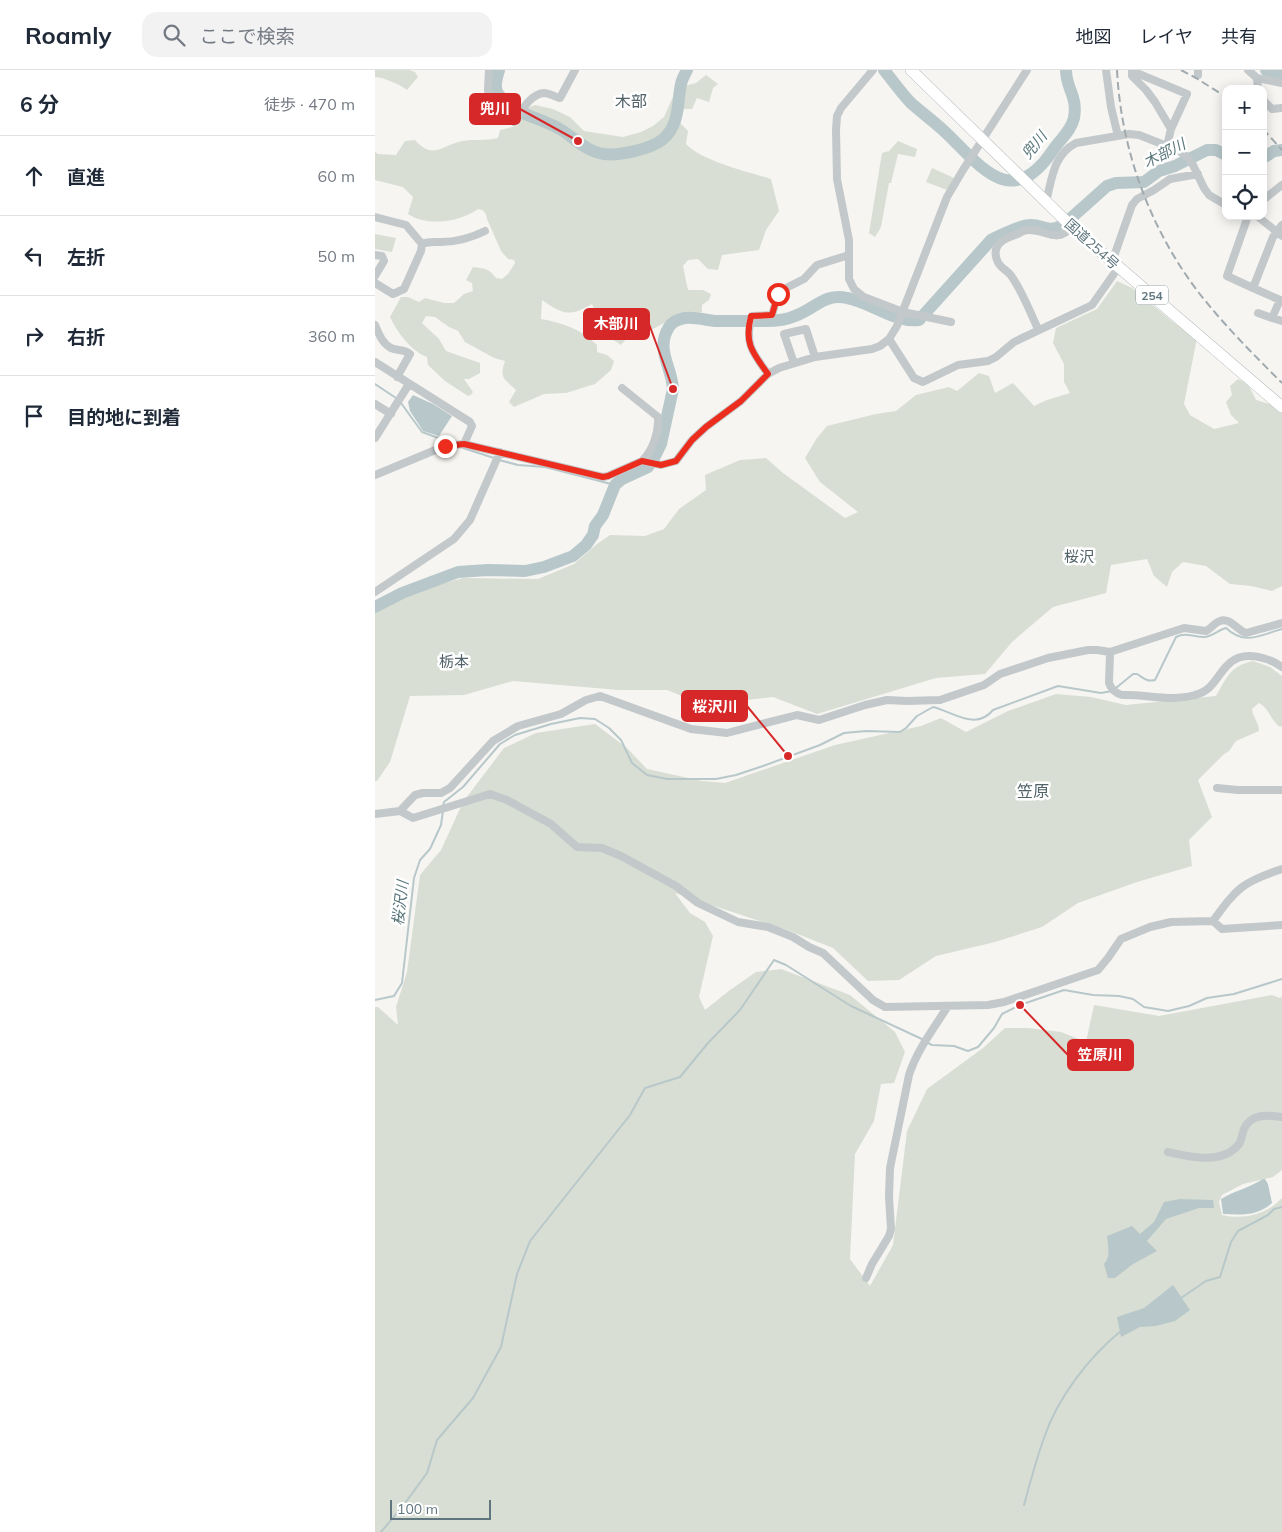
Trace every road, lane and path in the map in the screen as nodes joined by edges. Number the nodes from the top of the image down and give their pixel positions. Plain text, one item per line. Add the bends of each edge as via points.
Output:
1 (489, 70) edge
2 (575, 70) edge
3 (873, 70) edge
4 (911, 70) edge
5 (1027, 70) edge
6 (1106, 70) edge
7 (1248, 70) edge
8 (1257, 78) junction
9 (1282, 83) edge
10 (1258, 85) edge
11 (1267, 104) edge
12 (1282, 108) edge
13 (1171, 129) junction
14 (1118, 136) junction
15 (983, 140) junction
16 (1167, 146) junction
17 (1198, 174) junction
18 (1282, 185) edge
19 (1267, 197) edge
20 (1046, 202) junction
21 (1222, 203) edge
22 (375, 217) edge
23 (1247, 220) edge
24 (1263, 220) edge
25 (1072, 227) junction
26 (485, 231) dead end
27 (1280, 231) edge
28 (421, 244) junction
29 (375, 255) edge
30 (849, 255) junction
31 (1115, 265) junction
32 (375, 276) edge
33 (375, 283) edge
34 (1253, 288) junction
35 (903, 312) junction
36 (1258, 313) dead end
37 (1272, 318) junction
38 (1282, 321) edge
39 (951, 322) dead end
40 (375, 325) edge
41 (1038, 329) junction
42 (889, 339) junction
43 (815, 357) junction
44 (375, 362) edge
45 (794, 363) junction
46 (768, 374) junction
47 (397, 377) junction
48 (409, 384) junction
49 (622, 388) dead end
50 (375, 404) edge
51 (1282, 407) edge
52 (391, 414) junction
53 (375, 438) edge
54 (464, 444) junction
55 (500, 452) junction
56 (642, 461) junction
57 (375, 476) edge
58 (375, 592) edge
59 (1282, 623) edge
60 (1110, 652) junction
61 (1282, 667) edge
62 (1217, 788) dead end
63 (1282, 790) edge
64 (400, 811) junction
65 (375, 814) edge
66 (1282, 869) edge
67 (1213, 921) junction
68 (1282, 925) edge
69 (948, 1006) junction
70 (1282, 1117) edge
71 (1168, 1152) dead end
72 (866, 1278) dead end

1 - 2 street via 487,90 490,104 514,122 525,105 539,95 546,93 560,98
3 - 30 street via 837,116 837,179
4 - 15 highway, 国道254号 / 254
5 - 15 street
6 - 14 street
7 - 8 street
8 - 9 street
8 - 10 street
11 - 12 street via 1272,109
13 - 13 street via 1187,94 1132,71 1131,76 1146,90
13 - 16 street
14 - 16 street via 1139,135
14 - 20 street via 1069,147 1058,159
15 - 20 highway, 国道254号 / 254
15 - 35 street via 947,197
16 - 17 street via 1186,156
17 - 21 street via 1209,195
17 - 31 street via 1170,178 1137,199 1132,205
18 - 19 street
20 - 25 highway, 国道254号 / 254
22 - 28 street via 406,225
23 - 34 street via 1227,276
24 - 27 street
25 - 31 highway, 国道254号 / 254
25 - 41 street via 1058,236 1029,230 1009,237 997,246 995,252 999,264 1011,276
26 - 28 street via 471,238
27 - 34 street
28 - 33 street via 404,289 393,294
29 - 32 street via 382,256 384,260
30 - 35 street via 849,279 854,289 864,297
30 - 46 street via 817,266 804,279 784,289 778,294 772,315 751,316 747,330 749,342 753,354
31 - 41 street via 1092,305
31 - 51 highway, 国道254号 / 254
34 - 37 street via 1280,300
35 - 39 street
35 - 42 street
36 - 37 street
37 - 38 street
40 - 47 street via 382,340 391,348 410,354
41 - 42 street via 988,361 958,365 923,382 914,378
42 - 43 street via 872,349
43 - 45 street
43 - 45 street via 806,329 784,334
44 - 47 street
45 - 46 street
46 - 56 street via 741,401 692,440 676,461 661,465
47 - 48 street
48 - 52 street
48 - 54 street via 470,422 472,426
49 - 56 street via 658,417 656,436
50 - 52 street
52 - 53 street
54 - 55 street
54 - 57 street via 445,446
55 - 56 street via 603,477
55 - 58 street via 464,528 454,539
59 - 60 street via 1246,633 1230,621 1219,621 1206,631 1178,629
60 - 61 street via 1110,687 1121,695 1173,698 1195,695 1210,688 1231,662 1239,658 1253,656
60 - 64 street via 1088,650 1048,658 1000,674 984,686 940,700 887,700 819,720 797,715 727,733 691,729 600,696 501,735 450,788 441,794 415,795
62 - 63 street
64 - 65 street
64 - 69 street via 413,818 490,794 507,800 551,824 577,847 602,848 738,922 793,937 823,953 873,1000 885,1007
66 - 67 street via 1247,882 1233,893
67 - 68 street via 1222,930
67 - 69 street via 1171,922 1150,927 1121,939 1098,970 996,1004
69 - 72 street via 911,1066 890,1168 891,1229
70 - 71 street via 1266,1114 1254,1118 1245,1126 1239,1144 1227,1153 1195,1158

